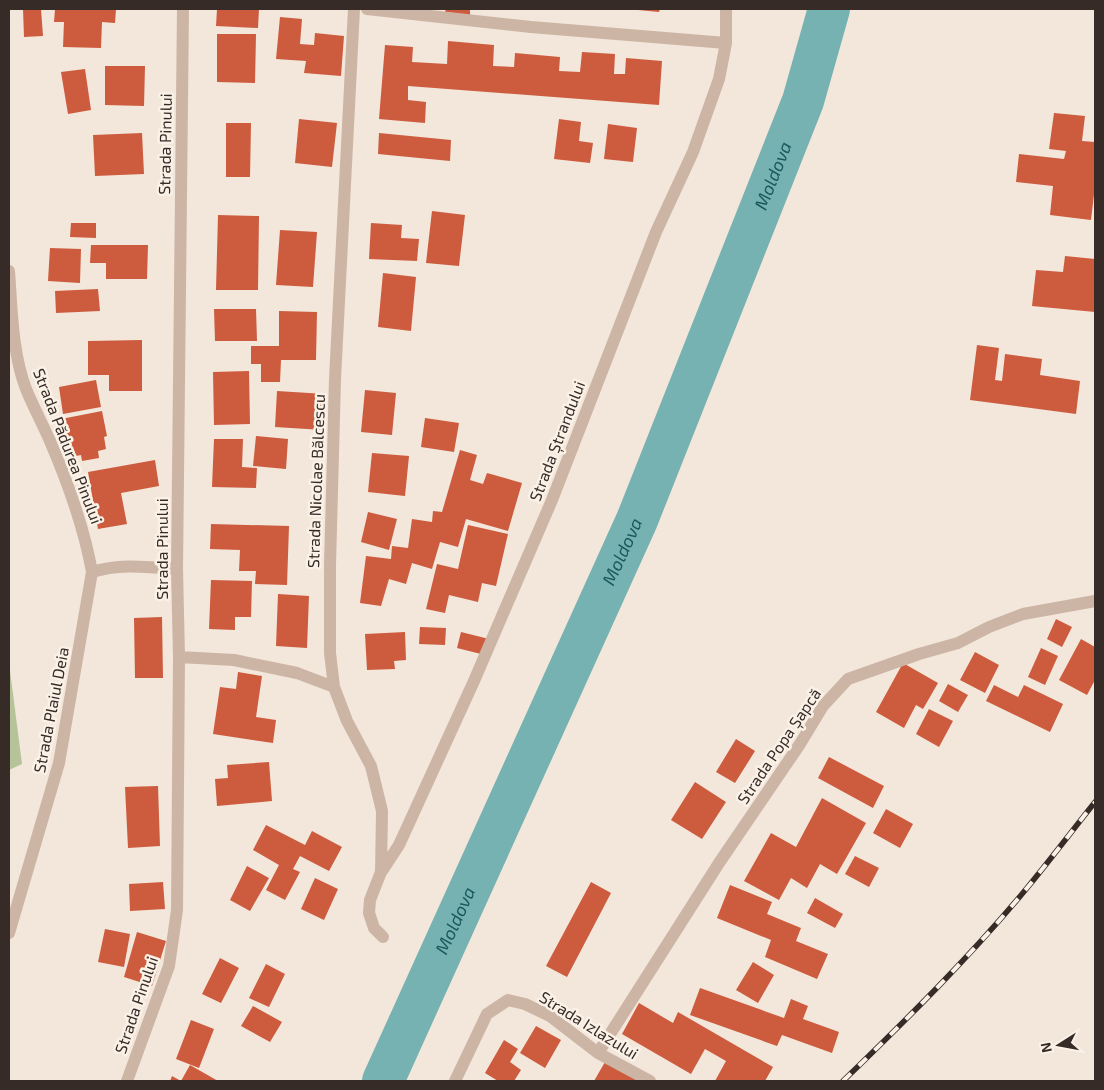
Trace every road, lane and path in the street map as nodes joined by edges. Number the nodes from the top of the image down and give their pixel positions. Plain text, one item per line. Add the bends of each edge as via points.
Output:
1 (183, 9) edge
2 (354, 9) edge
3 (367, 9) edge
4 (726, 9) edge
5 (726, 43) junction
6 (9, 271) edge
7 (177, 569) junction
8 (92, 572) junction
9 (1095, 601) edge
10 (179, 657) junction
11 (334, 687) junction
12 (381, 872) junction
13 (9, 933) edge
14 (383, 937) dead end
15 (598, 1053) junction
16 (127, 1081) edge
17 (455, 1081) edge
18 (650, 1081) edge

1 - 7 street, Strada Pinului
2 - 11 street, Strada Nicolae Bălcescu via 335,379 330,565 330,653
3 - 5 street
4 - 5 street, Strada Ștrandului
5 - 12 street, Strada Ștrandului via 694,152 656,232 552,500 399,845
6 - 8 street, Strada Pădurea Pinului via 15,342 25,387 73,499
7 - 8 street via 131,566 107,567
7 - 10 street, Strada Pinului
8 - 13 street, Strada Plaiul Deia via 59,763
9 - 15 street, Strada Popa Șapcă via 1023,614 958,643 848,679 823,706
10 - 11 street via 234,660 297,673
10 - 16 street, Strada Pinului via 177,910 169,966
11 - 12 street, Strada Nicolae Bălcescu via 347,721 371,766 382,811
12 - 14 street, Strada Nicolae Bălcescu via 370,900 369,913 374,928
15 - 17 street, Strada Izlazului via 550,1016 508,1000 487,1014
15 - 18 street, Strada Izlazului

